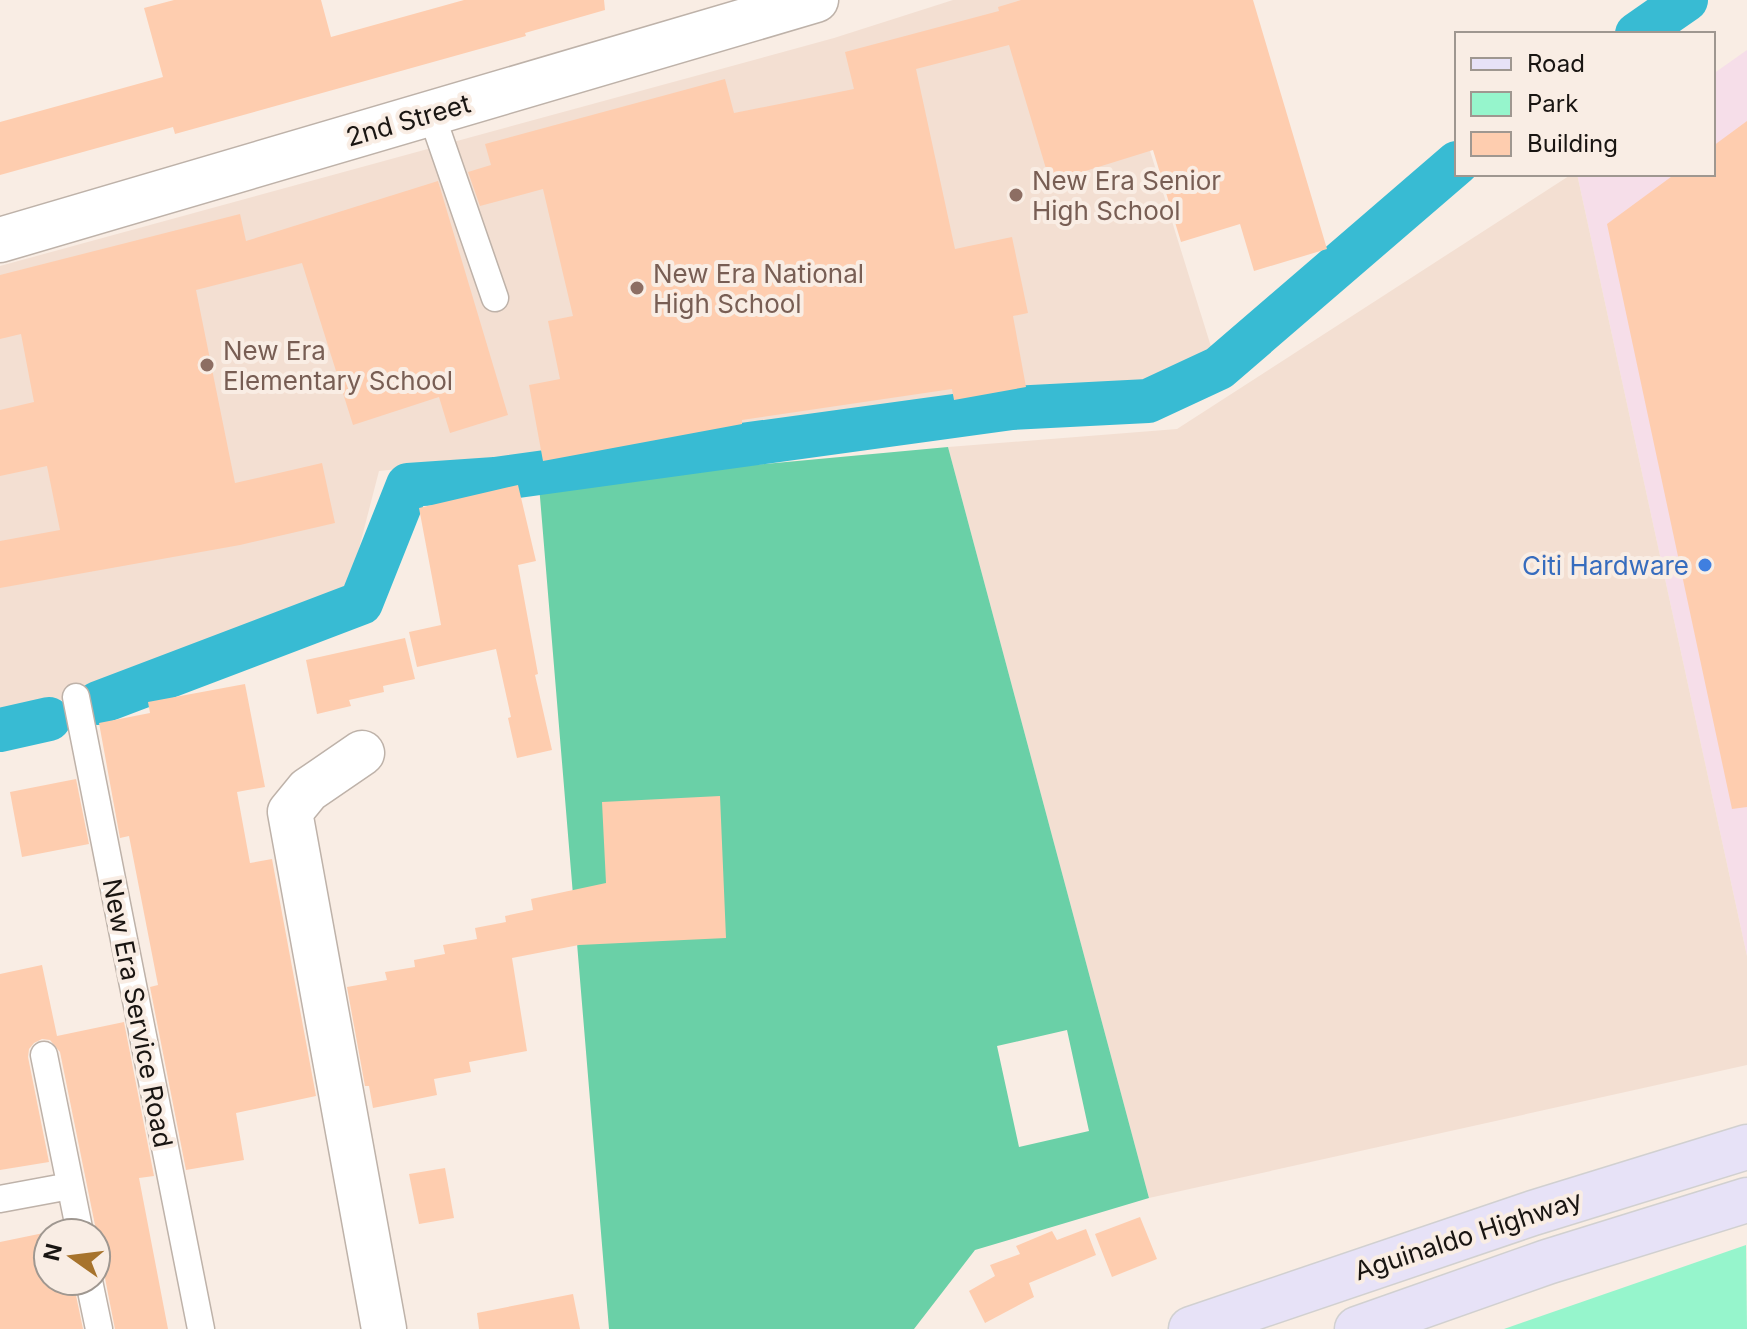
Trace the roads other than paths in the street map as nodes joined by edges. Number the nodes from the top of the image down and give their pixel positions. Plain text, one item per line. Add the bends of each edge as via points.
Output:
1 (816, 0) edge
2 (431, 113) junction
3 (0, 240) edge
4 (495, 298) dead end
5 (76, 697) dead end
6 (362, 753) dead end
7 (44, 1055) dead end
8 (1747, 1147) edge
9 (70, 1186) junction
10 (0, 1199) edge
11 (1747, 1200) edge
12 (77, 1217) edge
13 (92, 1297) edge
14 (1247, 1319) edge
15 (99, 1329) edge
16 (201, 1329) edge
17 (384, 1329) edge
18 (1191, 1329) edge
19 (1357, 1329) edge

1 - 2 street, 2nd Street
2 - 3 street, 2nd Street
2 - 4 lane
5 - 16 lane, New Era Service Road
6 - 17 street via 308,790 290,812
7 - 9 lane
8 - 14 main road, Aguinaldo Highway via 1533,1213
9 - 10 lane
9 - 12 lane
11 - 19 main road, Aguinaldo Highway
13 - 15 lane
14 - 18 main road, Aguinaldo Highway

